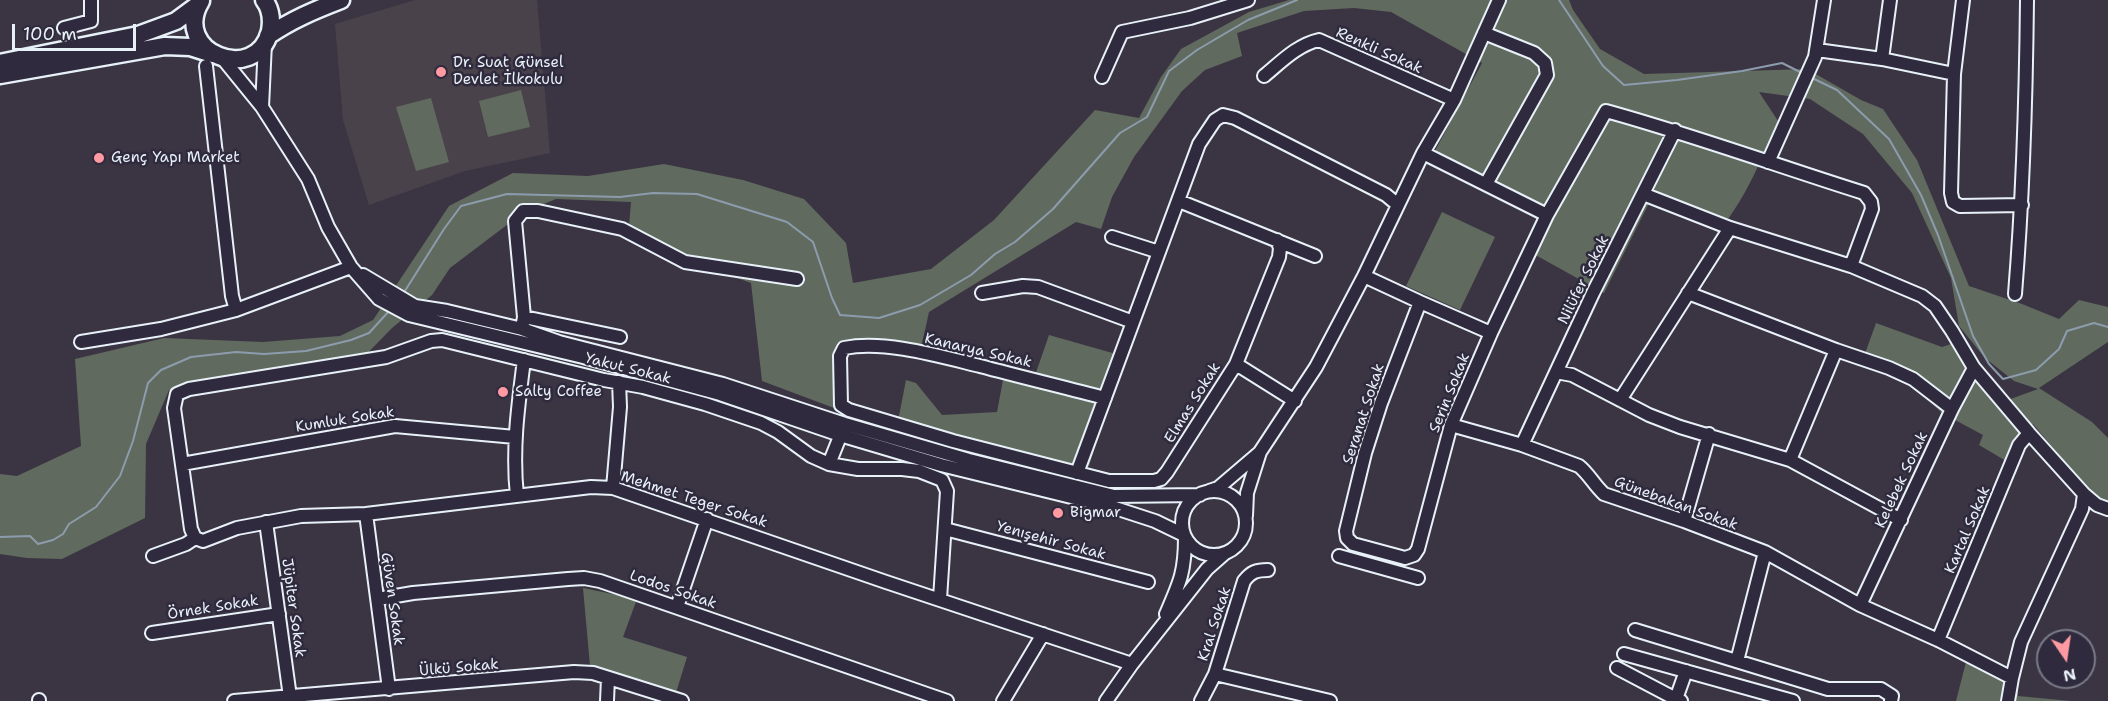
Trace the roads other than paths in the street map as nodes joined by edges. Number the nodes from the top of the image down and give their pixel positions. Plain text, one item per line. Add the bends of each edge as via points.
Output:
1 (91, 0) edge
2 (264, 0) edge
3 (342, 0) edge
4 (1248, 0) edge
5 (1499, 0) edge
6 (1824, 0) edge
7 (1890, 0) edge
8 (1963, 0) edge
9 (2027, 0) edge
10 (201, 2) edge
11 (64, 28) dead end
12 (1484, 33) junction
13 (267, 40) junction
14 (1816, 54) junction
15 (1882, 59) junction
16 (214, 60) junction
17 (0, 63) edge
18 (1954, 74) junction
19 (0, 75) edge
20 (1264, 76) dead end
21 (1102, 77) dead end
22 (1454, 100) junction
23 (262, 107) junction
24 (1675, 130) junction
25 (1423, 153) junction
26 (1768, 162) junction
27 (1486, 184) junction
28 (1643, 194) junction
29 (1179, 201) junction
30 (1398, 205) junction
31 (2022, 205) junction
32 (1548, 215) junction
33 (1730, 228) junction
34 (1112, 237) dead end
35 (1277, 240) junction
36 (1160, 252) junction
37 (1315, 256) dead end
38 (1851, 266) junction
39 (351, 267) junction
40 (1365, 276) junction
41 (797, 279) dead end
42 (982, 293) dead end
43 (1688, 293) junction
44 (2015, 294) dead end
45 (1420, 302) junction
46 (236, 310) junction
47 (412, 310) junction
48 (1133, 322) junction
49 (523, 323) junction
50 (1491, 333) junction
51 (620, 337) dead end
52 (81, 342) dead end
53 (844, 348) joint
54 (1836, 350) junction
55 (524, 360) junction
56 (1236, 364) junction
57 (1974, 368) junction
58 (1556, 372) junction
59 (619, 382) junction
60 (1105, 398) junction
61 (1620, 400) junction
62 (1295, 401) junction
63 (1952, 409) junction
64 (1451, 425) junction
65 (842, 429) junction
66 (2029, 433) junction
67 (1709, 434) junction
68 (515, 437) junction
69 (1522, 445) junction
70 (1260, 452) junction
71 (1791, 460) junction
72 (1039, 463) junction
73 (182, 464) junction
74 (829, 464) junction
75 (1077, 473) junction
76 (1035, 477) junction
77 (613, 488) junction
78 (1204, 493) junction
79 (2084, 494) junction
80 (517, 496) junction
81 (2108, 510) edge
82 (366, 514) junction
83 (1246, 516) junction
84 (707, 519) junction
85 (1901, 520) junction
86 (1684, 521) junction
87 (266, 522) junction
88 (945, 530) junction
89 (1184, 536) junction
90 (1347, 537) joint
91 (195, 538) junction
92 (1764, 552) junction
93 (1224, 554) junction
94 (153, 556) dead end
95 (1339, 556) dead end
96 (1268, 570) dead end
97 (1418, 578) dead end
98 (1148, 582) dead end
99 (378, 599) junction
100 (940, 599) junction
101 (1860, 605) junction
102 (677, 607) junction
103 (279, 614) junction
104 (1160, 629) junction
105 (1635, 630) dead end
106 (152, 633) dead end
107 (1043, 634) junction
108 (1938, 640) junction
109 (1624, 654) dead end
110 (1737, 661) junction
111 (1132, 664) junction
112 (1617, 668) dead end
113 (1686, 671) junction
114 (1215, 674) junction
115 (608, 678) junction
116 (2012, 678) junction
117 (389, 689) junction
118 (290, 697) junction
119 (1322, 700) edge
120 (1679, 700) edge
121 (234, 701) edge
122 (607, 701) edge
123 (682, 701) edge
124 (947, 701) edge
125 (1003, 701) edge
126 (1106, 701) edge
127 (1201, 701) edge
128 (1793, 701) edge
129 (1891, 701) edge
130 (2008, 701) edge

1 - 11 street via 91,21
2 - 13 highway via 271,14
3 - 13 highway via 287,23
4 - 21 street via 1190,18 1122,32
5 - 12 street
6 - 14 street
7 - 15 street
8 - 18 street
9 - 31 street
10 - 16 highway via 194,21 196,33
10 - 17 highway via 176,21 138,35
12 - 22 street
12 - 27 street via 1534,53 1545,63 1547,75
13 - 16 highway via 246,58
13 - 23 street
14 - 15 street
14 - 26 street
15 - 18 street
16 - 19 highway via 190,47 165,46
16 - 23 street
16 - 46 street
18 - 31 street via 1953,202 1960,206
20 - 22 street, Renkli Sokak via 1296,50 1319,40
22 - 25 street
23 - 39 street via 308,179 328,227
24 - 26 street
24 - 28 street, Nilüfer Sokak
24 - 32 street, Serin Sokak via 1606,111
25 - 27 street
25 - 30 street
26 - 38 street via 1864,193 1872,209
27 - 32 street
28 - 33 street
28 - 58 street, Nilüfer Sokak
29 - 30 street via 1199,144 1223,115 1386,195
29 - 35 street
29 - 36 street
30 - 40 street
31 - 44 street
32 - 50 street, Serin Sokak
33 - 38 street
33 - 43 street
34 - 36 street
35 - 37 street
35 - 56 street, Elmas Sokak via 1280,257
36 - 48 street
38 - 57 street via 1922,296 1935,306
39 - 46 street
39 - 47 street via 381,294
40 - 45 street
40 - 62 street
41 - 49 street via 685,262 622,229 523,211 515,221
42 - 48 street via 1038,287
43 - 54 street
43 - 61 street
45 - 50 street
45 - 90 street, Seranat Sokak via 1365,453
46 - 52 street via 161,329
47 - 49 street via 447,311
47 - 65 street
48 - 60 street
49 - 51 street
49 - 65 street via 559,342 723,384
50 - 64 street, Serin Sokak
53 - 60 street, Kanarya Sokak via 889,348 944,357
53 - 72 street, Elmas Sokak via 840,356 841,405 849,410
54 - 63 street via 1913,379
54 - 71 street
55 - 59 street, Yakut Sokak
55 - 68 street
55 - 73 street, Yakut Sokak via 436,340 386,357 189,388 174,400
56 - 62 street
56 - 75 street, Elmas Sokak via 1161,478 1109,481
57 - 63 street, Kelebek Sokak
57 - 66 street
58 - 61 street via 1572,375
58 - 69 street, Nilüfer Sokak
59 - 74 street, Yakut Sokak via 761,423
59 - 77 street
60 - 75 street
61 - 67 street via 1648,415
62 - 70 street
63 - 85 street, Kelebek Sokak
64 - 69 street, Günebakan Sokak
64 - 90 street, Serin Sokak via 1414,555 1405,558 1353,544
65 - 74 street
65 - 76 street
65 - 89 street via 941,465 1112,507 1155,521
66 - 79 street
66 - 108 street, Kartal Sokak via 2019,445
67 - 71 street
67 - 86 street
68 - 73 street, Kumluk Sokak via 395,426
68 - 80 street
69 - 86 street, Günebakan Sokak via 1579,466 1604,494
70 - 78 street via 1218,488
70 - 83 street via 1247,493
71 - 85 street
72 - 75 street, Elmas Sokak
72 - 76 street
73 - 91 street
74 - 88 street, Yakut Sokak via 911,470 938,477 947,491
76 - 78 street via 1114,496
77 - 80 street, Mehmet Teger Sokak
77 - 84 street, Mehmet Teger Sokak
78 - 83 street via 1228,494
78 - 89 street via 1192,500 1183,516
79 - 81 street
79 - 116 street via 2082,508 2021,642
80 - 82 street, Mehmet Teger Sokak
82 - 87 street, Mehmet Teger Sokak via 310,515
82 - 99 street, Güven Sokak
83 - 93 street via 1245,535
84 - 100 street, Mehmet Teger Sokak
84 - 102 street
85 - 101 street, Kelebek Sokak
86 - 92 street, Günebakan Sokak
87 - 91 street, Mehmet Teger Sokak via 203,541
87 - 103 street, Jüpiter Sokak
88 - 98 street, Yenışehir Sokak
88 - 100 street, Yakut Sokak
89 - 93 street via 1197,551
89 - 104 street via 1185,564
91 - 94 street, Mehmet Teger Sokak
92 - 101 street, Günebakan Sokak
92 - 110 street
93 - 104 street via 1207,569
95 - 97 street
96 - 114 street, Kral Sokak via 1250,573 1244,581
99 - 102 street, Lodos Sokak via 584,578
99 - 117 street, Güven Sokak
100 - 107 street, Mehmet Teger Sokak
101 - 108 street, Günebakan Sokak
102 - 124 street, Lodos Sokak
103 - 106 street, Örnek Sokak
103 - 118 street, Jüpiter Sokak
104 - 111 street
105 - 110 street
107 - 111 street, Mehmet Teger Sokak
107 - 125 street
108 - 116 street, Günebakan Sokak
109 - 113 street
110 - 129 street via 1828,688 1881,689 1892,696
111 - 126 street
112 - 120 street
113 - 120 street
113 - 128 street
114 - 119 street
114 - 127 street, Kral Sokak
115 - 117 street, Ülkü Sokak via 574,672
115 - 122 street
115 - 123 street, Ülkü Sokak
116 - 130 street
117 - 118 street, Ülkü Sokak
118 - 121 street, Ülkü Sokak

